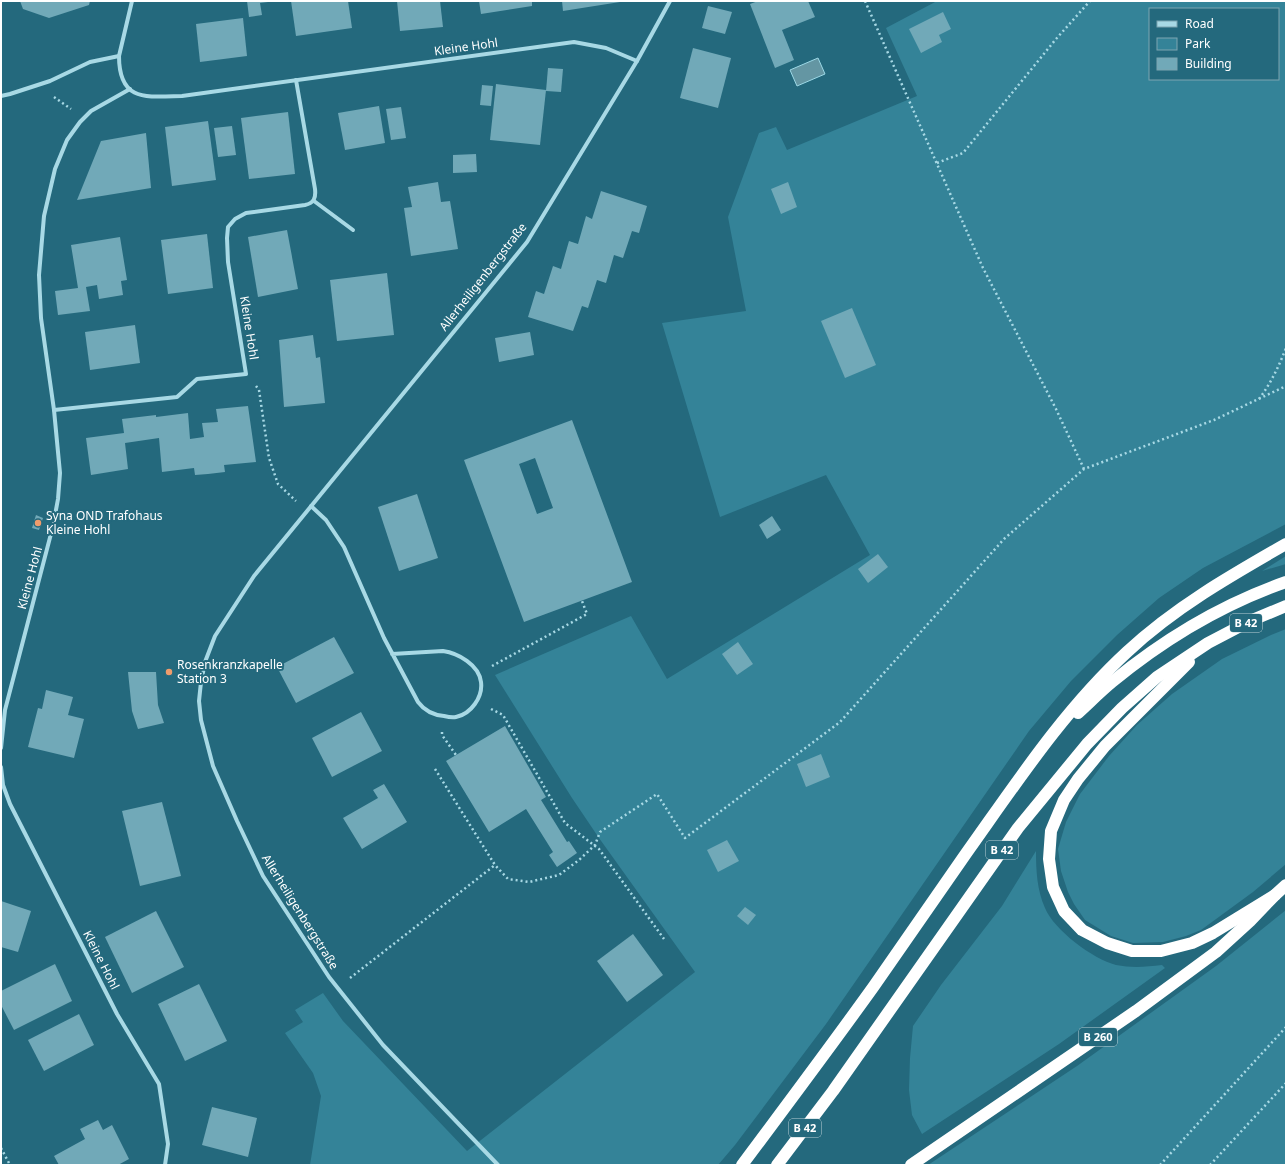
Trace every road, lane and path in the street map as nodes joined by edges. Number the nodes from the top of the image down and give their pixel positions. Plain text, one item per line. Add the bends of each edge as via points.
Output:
1 (132, 1) edge
2 (670, 1) edge
3 (865, 1) edge
4 (1090, 1) edge
5 (119, 56) junction
6 (636, 61) junction
7 (296, 80) junction
8 (50, 81) junction
9 (130, 89) junction
10 (1, 96) edge
11 (80, 122) junction
12 (937, 163) junction
13 (314, 201) junction
14 (353, 230) dead end
15 (1286, 348) edge
16 (1286, 386) edge
17 (259, 390) dead end
18 (1259, 399) junction
19 (54, 410) junction
20 (1084, 469) junction
21 (311, 506) junction
22 (307, 511) junction
23 (1286, 544) edge
24 (1286, 582) edge
25 (582, 601) dead end
26 (1286, 606) edge
27 (1208, 643) junction
28 (392, 654) junction
29 (510, 656) dead end
30 (476, 702) junction
31 (439, 716) junction
32 (1, 748) edge
33 (1038, 754) junction
34 (456, 755) dead end
35 (1, 767) edge
36 (435, 769) dead end
37 (595, 845) junction
38 (495, 865) junction
39 (1286, 885) edge
40 (1275, 895) junction
41 (664, 939) dead end
42 (337, 988) junction
43 (1286, 1027) edge
44 (1286, 1083) edge
45 (1, 1148) edge
46 (10, 1165) edge
47 (164, 1165) edge
48 (498, 1165) edge
49 (742, 1165) edge
50 (777, 1165) edge
51 (911, 1165) edge
52 (1160, 1165) edge
53 (1210, 1165) edge

1 - 5 street
2 - 6 street, Allerheiligenbergstraße
3 - 12 path
4 - 12 path via 963,153
5 - 8 street via 90,62
5 - 9 street via 119,67
6 - 7 street, Kleine Hohl via 606,48 574,42
6 - 21 street, Allerheiligenbergstraße via 527,242
7 - 9 street, Kleine Hohl via 182,96 145,96
7 - 13 street via 315,189
8 - 10 street
8 - 11 path via 55,98 70,109
9 - 11 street, Kleine Hohl via 97,107
11 - 19 street, Kleine Hohl via 65,142 55,169 43,223 38,275 41,318
12 - 20 path via 983,268
13 - 14 street
13 - 19 street, Kleine Hohl via 305,205 246,214 235,218 228,227 228,262 246,374 197,380 177,397
15 - 18 path via 1276,373
16 - 18 path
17 - 22 path via 269,458 278,484
18 - 20 path via 1214,420
19 - 32 street, Kleine Hohl via 60,473 54,526 5,710
20 - 37 path via 1004,539 840,722 685,838 657,794 600,832
21 - 22 street, Allerheiligenbergstraße
21 - 28 street via 326,520 344,547
22 - 42 street, Allerheiligenbergstraße via 250,581 215,636 201,682 201,720 213,766 263,876
23 - 33 highway via 1194,599 1128,651 1098,680
24 - 33 highway, B 42 via 1235,604 1153,651 1112,682 1074,716
25 - 29 path via 587,614
26 - 27 highway, B 42
27 - 40 highway, B 42 via 1105,746 1064,800 1051,831 1049,859 1053,887 1064,910 1082,930 1107,943 1132,951 1162,951 1192,943
27 - 50 highway, B 42 via 1157,676 1087,744 1057,779 1018,828 833,1091
28 - 30 street via 443,651 466,660 473,666 480,680 481,688
28 - 31 street via 420,705
30 - 31 street via 471,709 457,717
30 - 37 path via 503,715 565,823
31 - 34 path via 442,735
33 - 49 highway, B 42 via 873,987
35 - 47 street, Kleine Hohl via 3,785 10,804 117,1014 159,1084 168,1144
36 - 38 path
37 - 38 path via 559,875 529,882 508,879
37 - 41 path
38 - 42 path
39 - 40 highway, B 260
40 - 51 highway, B 260 via 1216,952 1136,1011
42 - 48 street, Allerheiligenbergstraße via 383,1045
43 - 52 path
44 - 53 path
45 - 46 path

